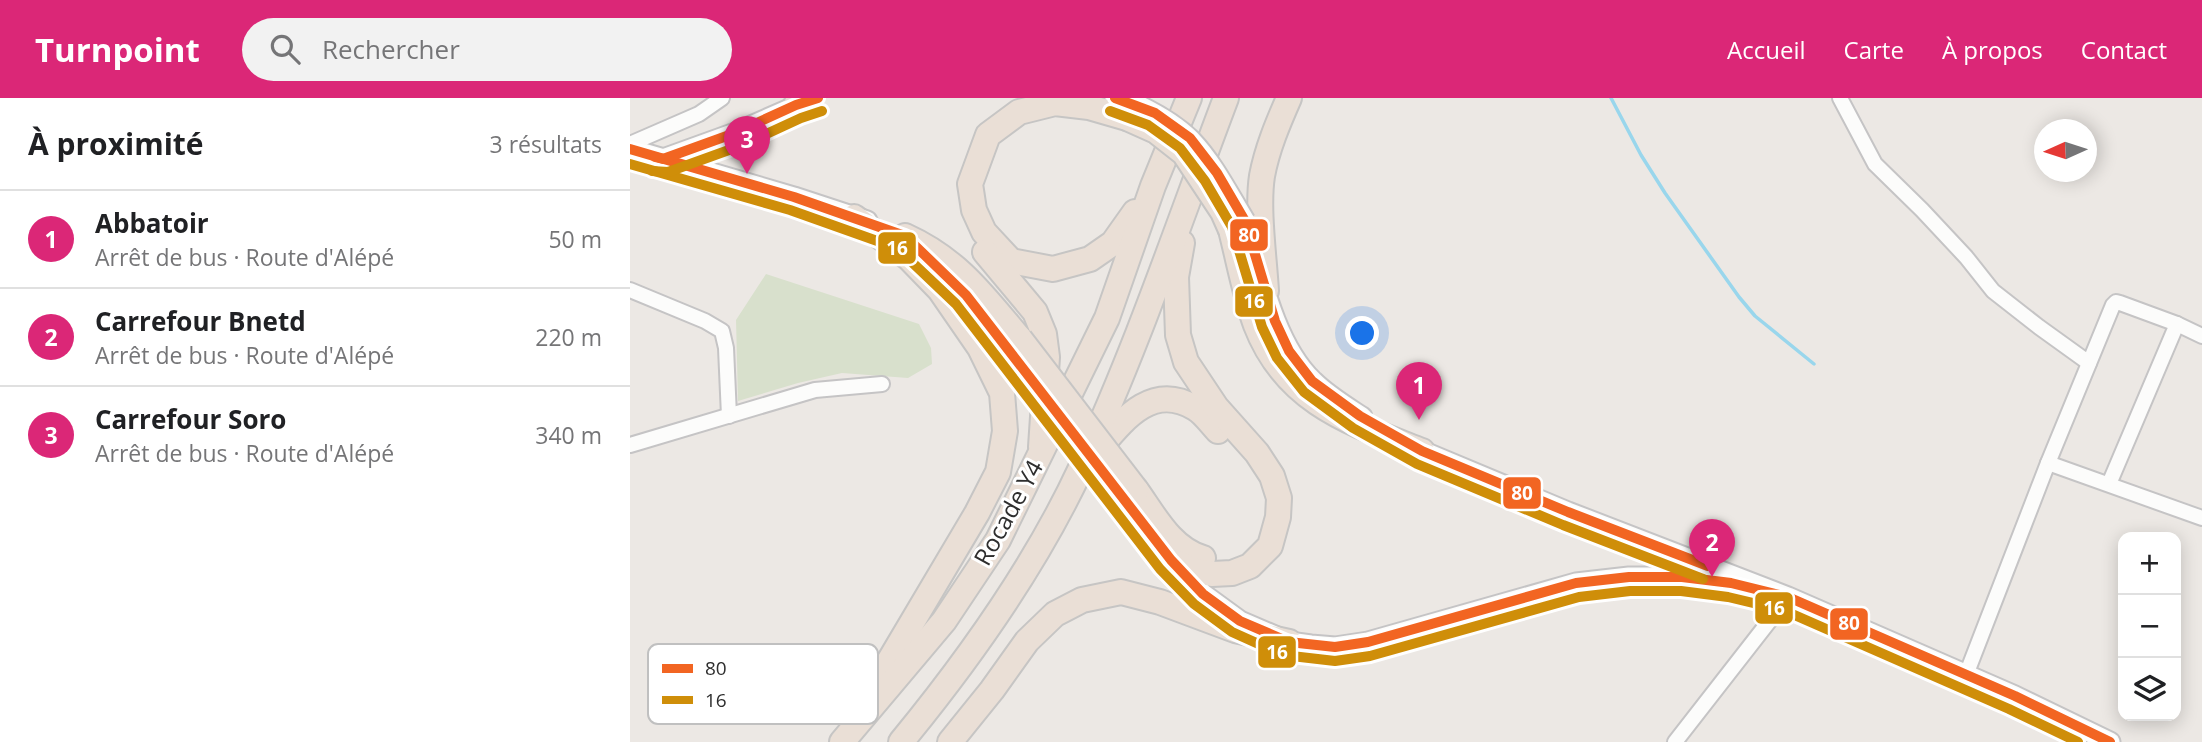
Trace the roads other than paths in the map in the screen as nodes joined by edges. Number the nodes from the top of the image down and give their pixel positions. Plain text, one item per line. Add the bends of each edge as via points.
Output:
1 (722, 98) edge
2 (1023, 98) edge
3 (1189, 98) edge
4 (1226, 98) edge
5 (1289, 98) edge
6 (1840, 98) edge
7 (807, 100) edge
8 (1126, 107) edge
9 (630, 147) edge
10 (663, 159) junction
11 (1153, 186) junction
12 (1192, 187) junction
13 (854, 217) junction
14 (1238, 226) junction
15 (905, 236) joint
16 (630, 290) edge
17 (1266, 290) junction
18 (2177, 324) junction
19 (2202, 336) edge
20 (2089, 363) junction
21 (882, 384) dead end
22 (729, 416) junction
23 (630, 445) edge
24 (1422, 451) junction
25 (1040, 457) junction
26 (2048, 463) junction
27 (1080, 469) junction
28 (2109, 484) junction
29 (1131, 496) junction
30 (2201, 513) edge
31 (1171, 560) junction
32 (1788, 597) junction
33 (1289, 642) junction
34 (1966, 675) junction
35 (878, 680) edge
36 (878, 699) edge
37 (852, 724) edge
38 (856, 724) edge
39 (841, 742) edge
40 (901, 742) edge
41 (950, 742) edge
42 (1675, 742) edge
43 (2110, 742) edge

1 - 9 street
2 - 25 highway via 980,129 966,151 959,175 972,232 1035,312 1044,334 1047,357
3 - 11 highway, Rocade Y4
4 - 12 highway, Rocade Y4
5 - 17 highway via 1262,176
6 - 20 street via 1875,164 1993,291
7 - 10 main road
8 - 11 highway via 1055,103 1019,112 988,135 970,184 974,210 984,232 1011,261 1053,268 1090,259 1113,243
8 - 14 highway, bridge via 1184,153 1223,212
9 - 10 main road
10 - 13 main road
11 - 25 highway, Rocade Y4 via 1107,318
12 - 27 highway, Rocade Y4
12 - 31 highway via 1176,277 1178,335 1186,362 1216,407 1272,476 1279,498 1278,517 1270,547 1250,566 1212,574
13 - 15 main road
13 - 35 highway via 909,258 940,290 980,348 1002,393 1005,431 998,472
14 - 17 main road
14 - 24 highway via 1255,323 1270,357 1295,386 1322,407
15 - 29 highway, bridge via 948,260 980,291
16 - 22 street via 722,331
17 - 24 main road via 1289,351 1312,380 1360,416
18 - 19 street
18 - 20 street via 2116,302
18 - 28 street
20 - 26 street
21 - 22 street via 815,390
22 - 23 street
24 - 32 main road
25 - 36 highway, Rocade Y4 via 998,540 944,621
26 - 28 street
26 - 34 street
27 - 29 highway via 1144,403 1182,402 1197,409 1257,476 1264,518 1258,538 1243,555 1211,561 1193,556 1175,543
27 - 40 highway, Rocade Y4 via 1030,564 975,647
28 - 30 street
29 - 31 main road
31 - 33 main road via 1203,594 1240,621
32 - 33 main road via 1731,583 1629,577 1576,583 1368,642 1335,647
32 - 34 main road
32 - 42 street
33 - 41 highway via 1235,630 1121,593 1082,600 1055,614 1027,641
34 - 43 main road
37 - 39 highway
38 - 39 highway, Rocade Y4

